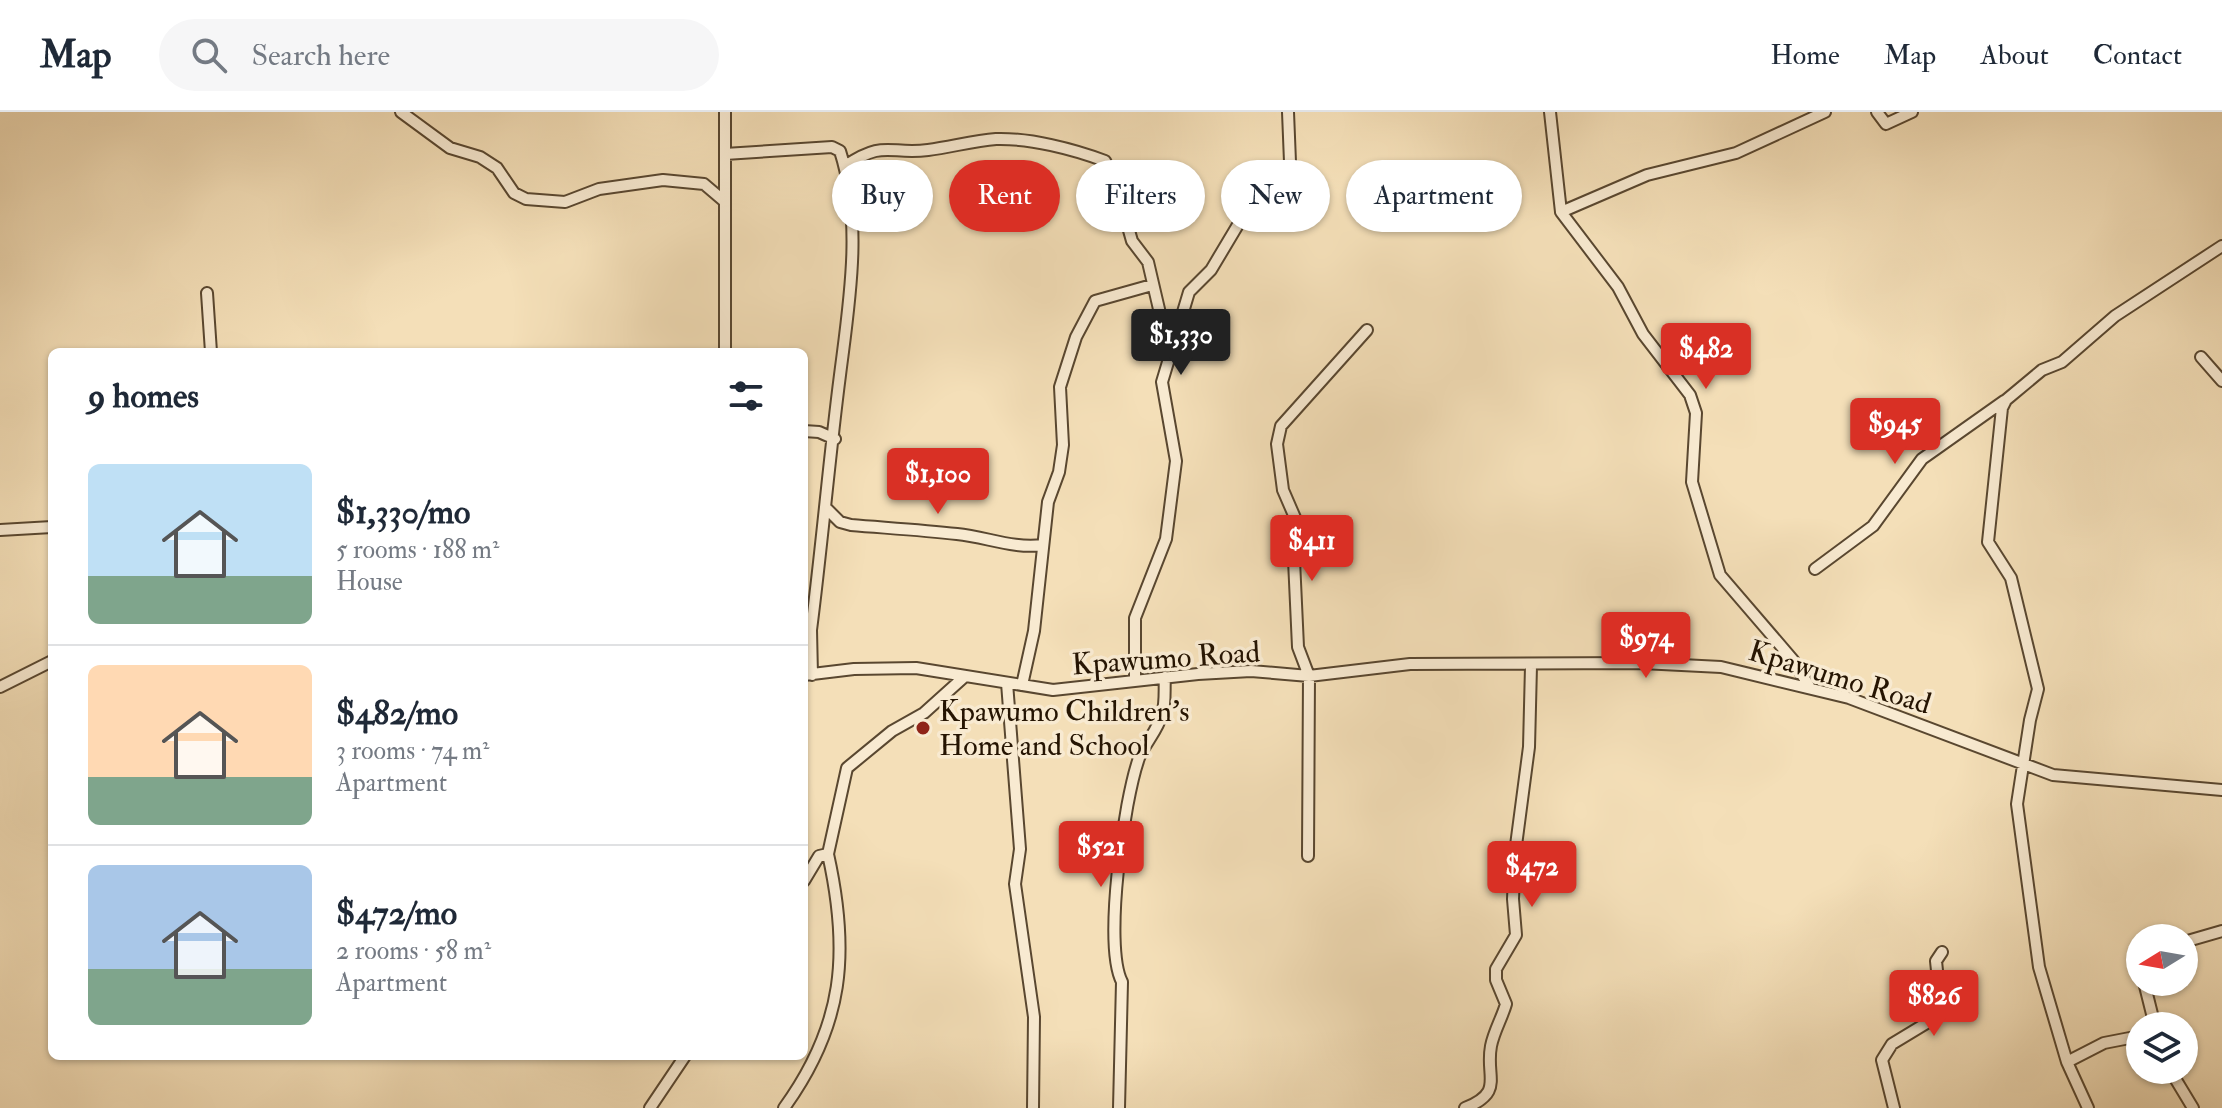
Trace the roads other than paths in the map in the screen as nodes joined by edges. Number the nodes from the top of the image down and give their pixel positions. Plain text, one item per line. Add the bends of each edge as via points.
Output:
1 (401, 112) edge
2 (725, 112) edge
3 (1288, 112) edge
4 (1550, 112) edge
5 (1825, 112) edge
6 (1877, 112) edge
7 (1912, 112) edge
8 (725, 154) junction
9 (843, 160) edge
10 (854, 160) edge
11 (724, 201) junction
12 (1561, 212) junction
13 (851, 232) edge
14 (2222, 246) edge
15 (1152, 285) junction
16 (207, 293) dead end
17 (1367, 330) dead end
18 (211, 348) edge
19 (725, 348) edge
20 (1170, 354) junction
21 (2201, 357) dead end
22 (2222, 381) edge
23 (2006, 400) junction
24 (808, 431) edge
25 (835, 439) junction
26 (827, 509) junction
27 (48, 527) edge
28 (0, 530) edge
29 (1043, 545) junction
30 (1815, 569) dead end
31 (48, 663) edge
32 (1531, 666) junction
33 (808, 675) edge
34 (1309, 676) junction
35 (964, 677) junction
36 (1165, 677) junction
37 (1135, 679) junction
38 (1007, 683) junction
39 (1022, 685) junction
40 (1809, 686) junction
41 (0, 687) edge
42 (2022, 766) junction
43 (2222, 790) edge
44 (828, 854) junction
45 (1308, 856) dead end
46 (808, 874) edge
47 (2222, 931) edge
48 (2198, 938) edge
49 (1942, 952) dead end
50 (2126, 1039) edge
51 (682, 1060) edge
52 (2067, 1062) junction
53 (2178, 1084) edge
54 (650, 1108) edge
55 (784, 1108) edge
56 (1033, 1108) edge
57 (1119, 1108) edge
58 (1465, 1108) edge
59 (1894, 1108) edge
60 (2088, 1108) edge
61 (2193, 1108) edge

1 - 11 street via 450,148 497,168 514,193 526,199 565,202 599,189 663,180 704,184
2 - 8 street
3 - 20 street via 1290,162 1282,179 1245,213 1211,270 1189,292
4 - 12 street
5 - 12 street via 1736,153 1647,175
6 - 7 street via 1886,124
8 - 9 street via 832,147
8 - 11 street
10 - 15 street via 867,151 925,151 998,139 1082,152 1105,161 1132,241 1148,262
11 - 19 street
12 - 40 street via 1690,395 1696,413 1692,482 1714,561
13 - 25 street via 850,320
14 - 23 street via 2115,316 2062,362 2042,370
15 - 20 street
15 - 29 street via 1095,301 1076,337 1060,387 1063,445
16 - 18 street
17 - 34 street via 1281,426 1277,444 1283,490 1296,520 1298,647
20 - 37 street via 1162,382 1176,461 1166,539 1135,618
21 - 22 street
23 - 30 street via 1922,459 1873,526
23 - 42 street via 1988,542 2011,578 2034,658 2038,689
24 - 25 street
25 - 26 street
26 - 29 street via 851,525
26 - 33 street
27 - 28 street
29 - 39 street
31 - 41 street
32 - 34 street, Kpawumo Road via 1410,664
32 - 40 street, Kpawumo Road via 1695,665
32 - 58 street via 1529,747 1515,853 1516,935 1496,969 1506,1004 1490,1048 1489,1093
33 - 35 street, Kpawumo Road via 916,668
34 - 36 street, Kpawumo Road via 1251,671
34 - 45 street
35 - 38 street, Kpawumo Road
35 - 44 street via 847,768
36 - 37 street, Kpawumo Road
36 - 57 street via 1163,714 1140,757 1125,821 1114,968 1122,982
37 - 39 street, Kpawumo Road via 1053,690
38 - 39 street, Kpawumo Road
38 - 56 street via 1020,849 1015,884 1034,1017
40 - 42 street, Kpawumo Road via 1919,722
42 - 43 street, Kpawumo Road via 2082,781
42 - 52 street via 2017,804 2039,967
44 - 46 street via 819,856
44 - 55 street via 841,913 835,1010 808,1076
47 - 48 street
49 - 59 street via 1936,961 1939,990 1930,1021 1892,1044 1882,1060
50 - 52 street via 2104,1043
51 - 54 street
52 - 60 street
53 - 61 street

